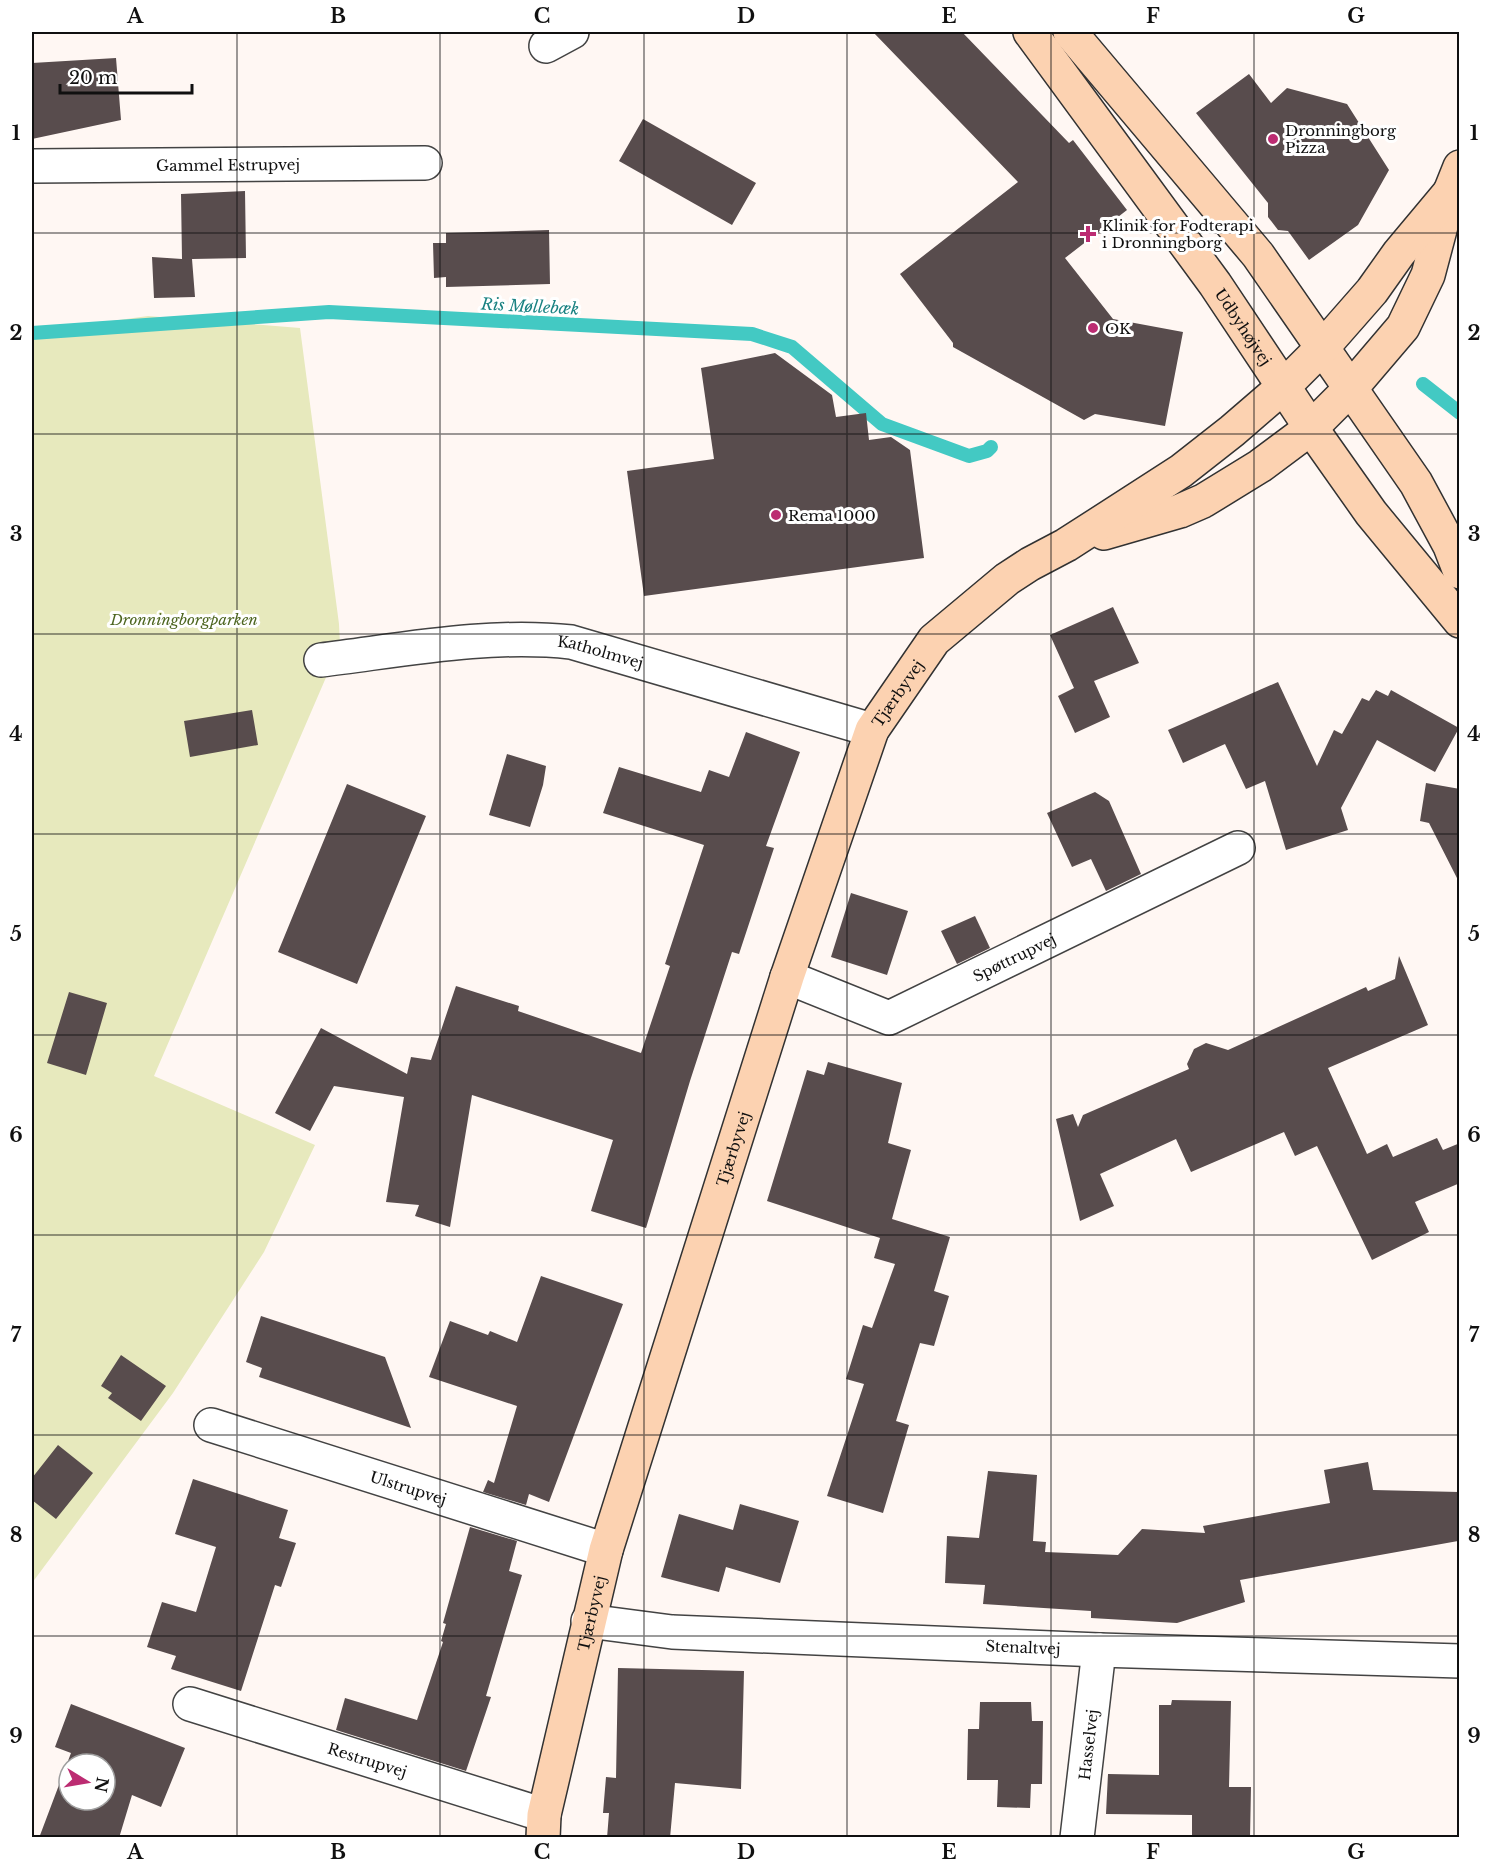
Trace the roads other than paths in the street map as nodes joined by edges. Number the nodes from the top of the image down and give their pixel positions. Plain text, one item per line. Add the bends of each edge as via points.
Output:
1 (1030, 32) edge
2 (1070, 32) edge
3 (425, 163) dead end
4 (32, 166) edge
5 (1455, 179) edge
6 (1322, 348) junction
7 (1283, 387) junction
8 (1351, 388) junction
9 (1311, 428) junction
10 (1066, 545) junction
11 (1460, 572) edge
12 (1460, 621) edge
13 (321, 660) dead end
14 (872, 730) junction
15 (1238, 848) dead end
16 (787, 978) junction
17 (211, 1425) dead end
18 (606, 1550) junction
19 (588, 1621) junction
20 (1099, 1650) junction
21 (1460, 1661) edge
22 (190, 1704) dead end
23 (544, 1826) edge
24 (1077, 1838) edge

1 - 7 street, Udbyhøjvej via 1215,284
2 - 6 street via 1258,255
3 - 4 street, Gammel Estrupvej
5 - 6 street, Tjærbyvej via 1372,291
5 - 8 street, Tjærbyvej via 1428,275 1403,327
6 - 7 street, Tjærbyvej
6 - 8 street
7 - 9 street, Udbyhøjvej
7 - 10 street, Tjærbyvej via 1181,471
8 - 9 street, Tjærbyvej
8 - 11 street via 1416,483
9 - 10 street, Tjærbyvej via 1203,501
9 - 12 street, Udbyhøjvej via 1371,513
10 - 14 street, Tjærbyvej via 1007,579 934,640
13 - 14 street, Katholmvej via 489,640 571,642
14 - 16 street, Tjærbyvej
15 - 16 street, Spøttrupvej via 889,1018
16 - 18 street, Tjærbyvej
17 - 18 street, Ulstrupvej
18 - 19 street, Tjærbyvej
19 - 20 street, Stenaltvej via 672,1632
19 - 23 street, Tjærbyvej
20 - 21 street, Stenaltvej
20 - 24 street, Hasselvej
22 - 23 street, Restrupvej

